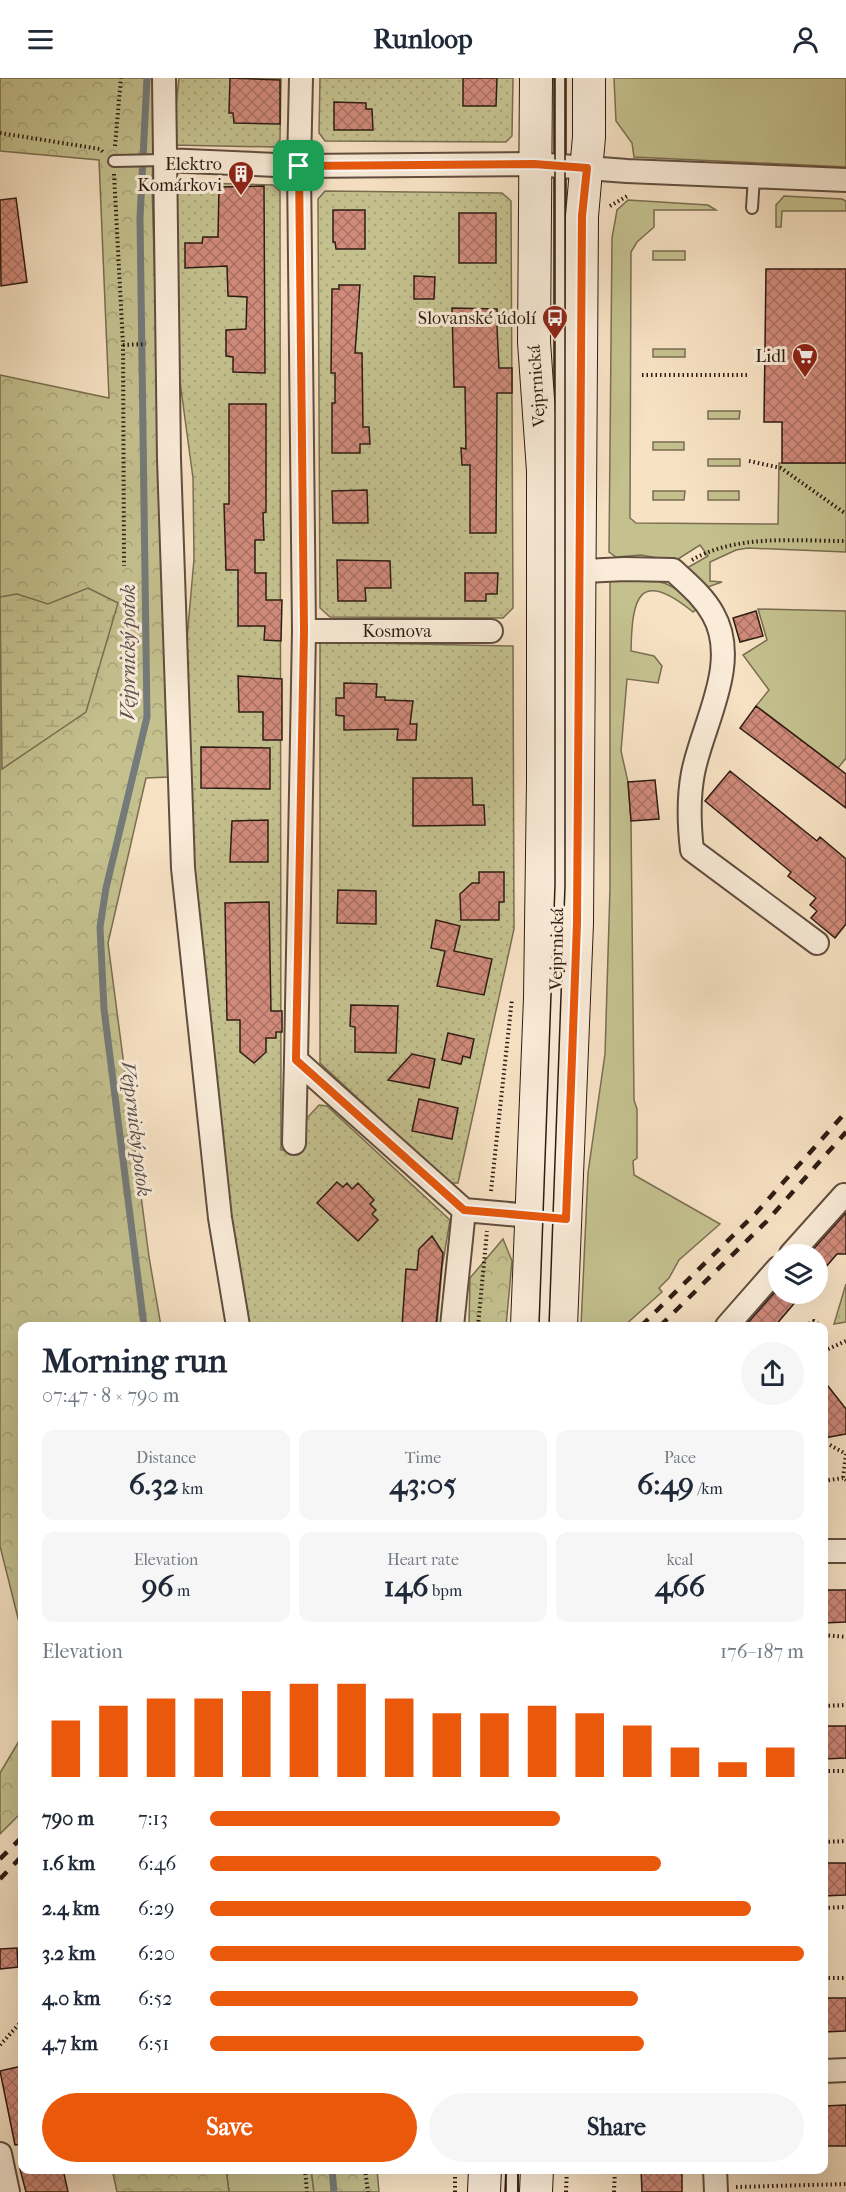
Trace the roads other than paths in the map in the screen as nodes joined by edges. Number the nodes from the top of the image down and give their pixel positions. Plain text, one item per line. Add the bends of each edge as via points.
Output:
1 (164, 78) edge
2 (301, 78) edge
3 (536, 78) edge
4 (560, 78) edge
5 (589, 78) edge
6 (159, 160) junction
7 (114, 161) road end
8 (299, 166) junction
9 (560, 166) junction
10 (754, 177) junction
11 (846, 180) edge
12 (752, 208) dead end
13 (561, 572) junction
14 (304, 631) junction
15 (490, 632) dead end
16 (817, 943) dead end
17 (296, 1060) junction
18 (294, 1143) dead end
19 (845, 1192) edge
20 (464, 1210) junction
21 (549, 1217) junction
22 (800, 1244) edge
23 (768, 1279) edge
24 (237, 1322) edge
25 (452, 1322) edge
26 (528, 1322) edge
27 (543, 1322) edge
28 (561, 1322) edge
29 (731, 1322) edge
30 (828, 1551) edge
31 (846, 1551) edge
32 (846, 2070) edge
33 (828, 2071) edge
34 (0, 2154) edge
35 (485, 2174) edge
36 (512, 2174) edge
37 (537, 2174) edge
38 (8, 2192) edge
39 (484, 2192) edge
40 (512, 2192) edge
41 (536, 2192) edge

1 - 6 street
2 - 8 street
3 - 9 main road, Vejprnická
4 - 9 lane, Vejprnická
5 - 9 main road, Vejprnická
6 - 7 lane
6 - 8 street
6 - 24 street via 183,868 220,1218
8 - 9 street
8 - 14 street
9 - 10 street
9 - 13 main road, Vejprnická via 534,342 543,471
9 - 13 main road, Vejprnická via 582,216
10 - 11 street
10 - 12 lane
13 - 16 street via 673,570 698,593 714,616 723,674 693,772 688,813 692,850
13 - 21 main road, Vejprnická via 540,998
14 - 15 street, Kosmova
14 - 17 street
17 - 18 street
17 - 20 street
19 - 22 street
20 - 21 street
20 - 25 street
21 - 26 main road, Vejprnická
21 - 27 lane, Vejprnická
21 - 28 main road, Vejprnická
23 - 29 street
30 - 31 street
32 - 33 street
34 - 38 street
35 - 39 main road
36 - 40 lane
37 - 41 main road

